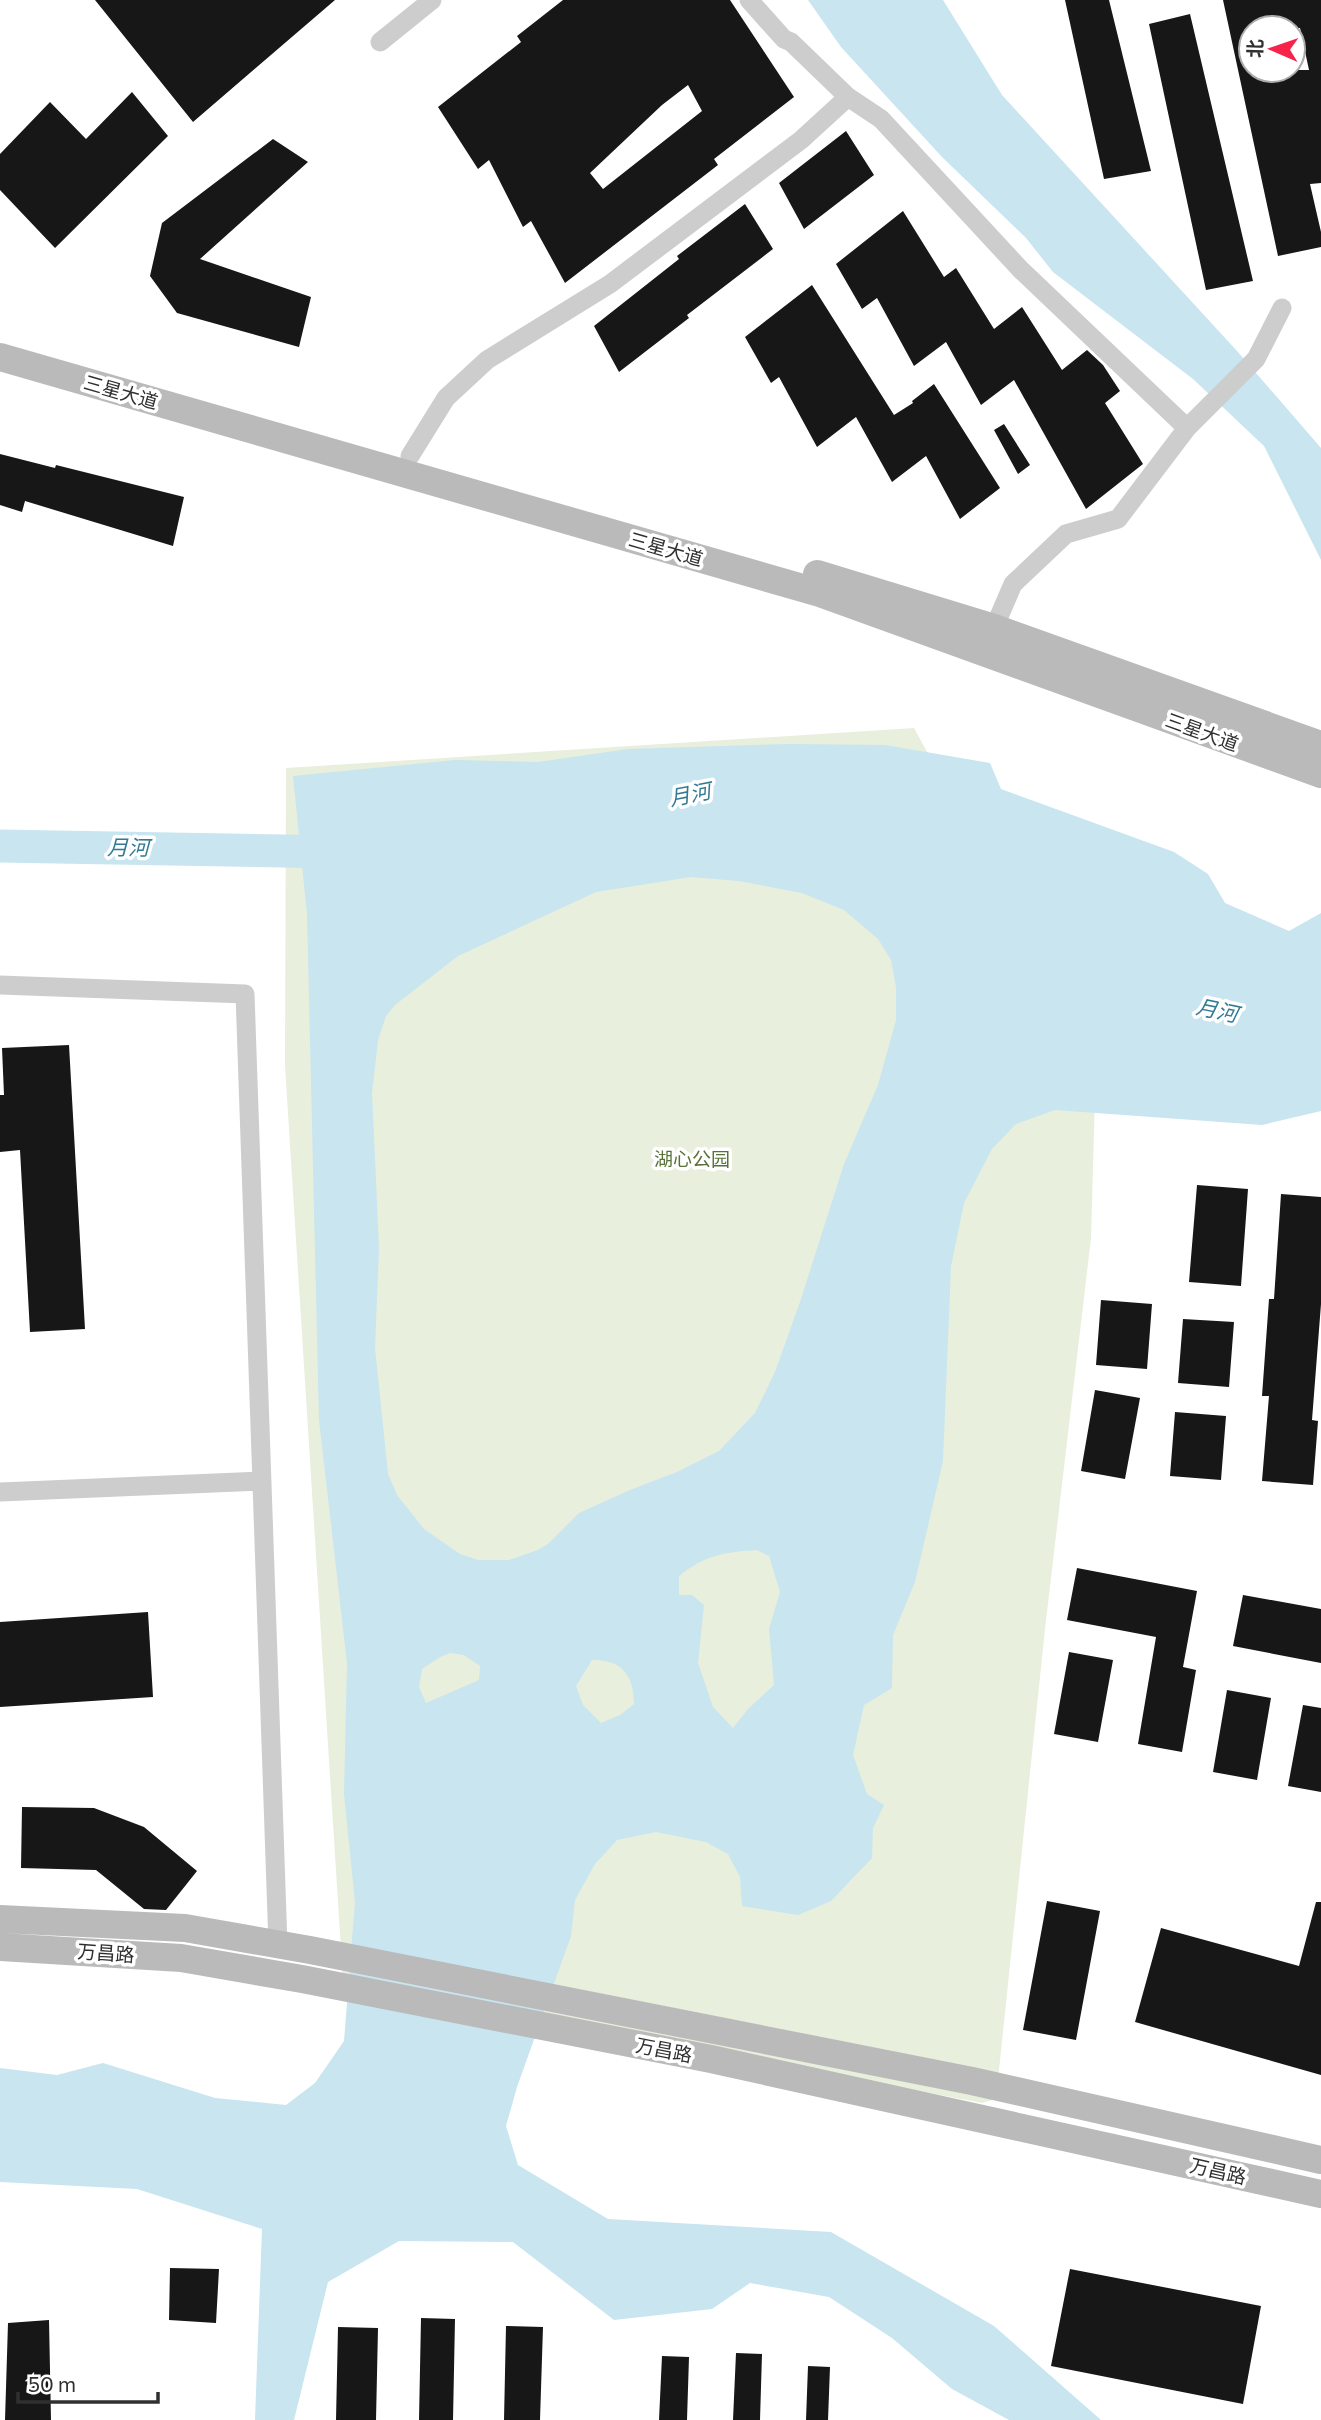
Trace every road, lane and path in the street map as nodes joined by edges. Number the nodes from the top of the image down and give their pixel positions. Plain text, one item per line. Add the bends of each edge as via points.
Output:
1 (432, 0) edge
2 (749, 0) edge
3 (380, 42) dead end
4 (848, 97) junction
5 (1282, 307) dead end
6 (0, 338) edge
7 (0, 357) edge
8 (1187, 428) junction
9 (410, 456) junction
10 (994, 628) junction
11 (1321, 746) edge
12 (1321, 774) edge
13 (0, 985) edge
14 (262, 1481) junction
15 (0, 1492) edge
16 (0, 1919) edge
17 (278, 1945) junction
18 (0, 1947) edge
19 (1321, 2160) edge
20 (1321, 2194) edge

1 - 3 street
2 - 4 street
4 - 8 street via 881,119 1021,270
4 - 9 street via 801,140 610,284 487,360 446,398
5 - 8 street via 1256,359
6 - 9 street, 三星大道
7 - 12 street, 三星大道 via 820,593
8 - 10 street via 1118,520 1066,534 1013,584
9 - 10 street, 三星大道
10 - 11 street, 三星大道
13 - 14 street via 245,994
14 - 15 street
14 - 17 street
16 - 17 street, 万昌路 via 185,1928
17 - 19 street, 万昌路 via 972,2081
18 - 20 street, 万昌路 via 181,1958 302,1979 711,2059

